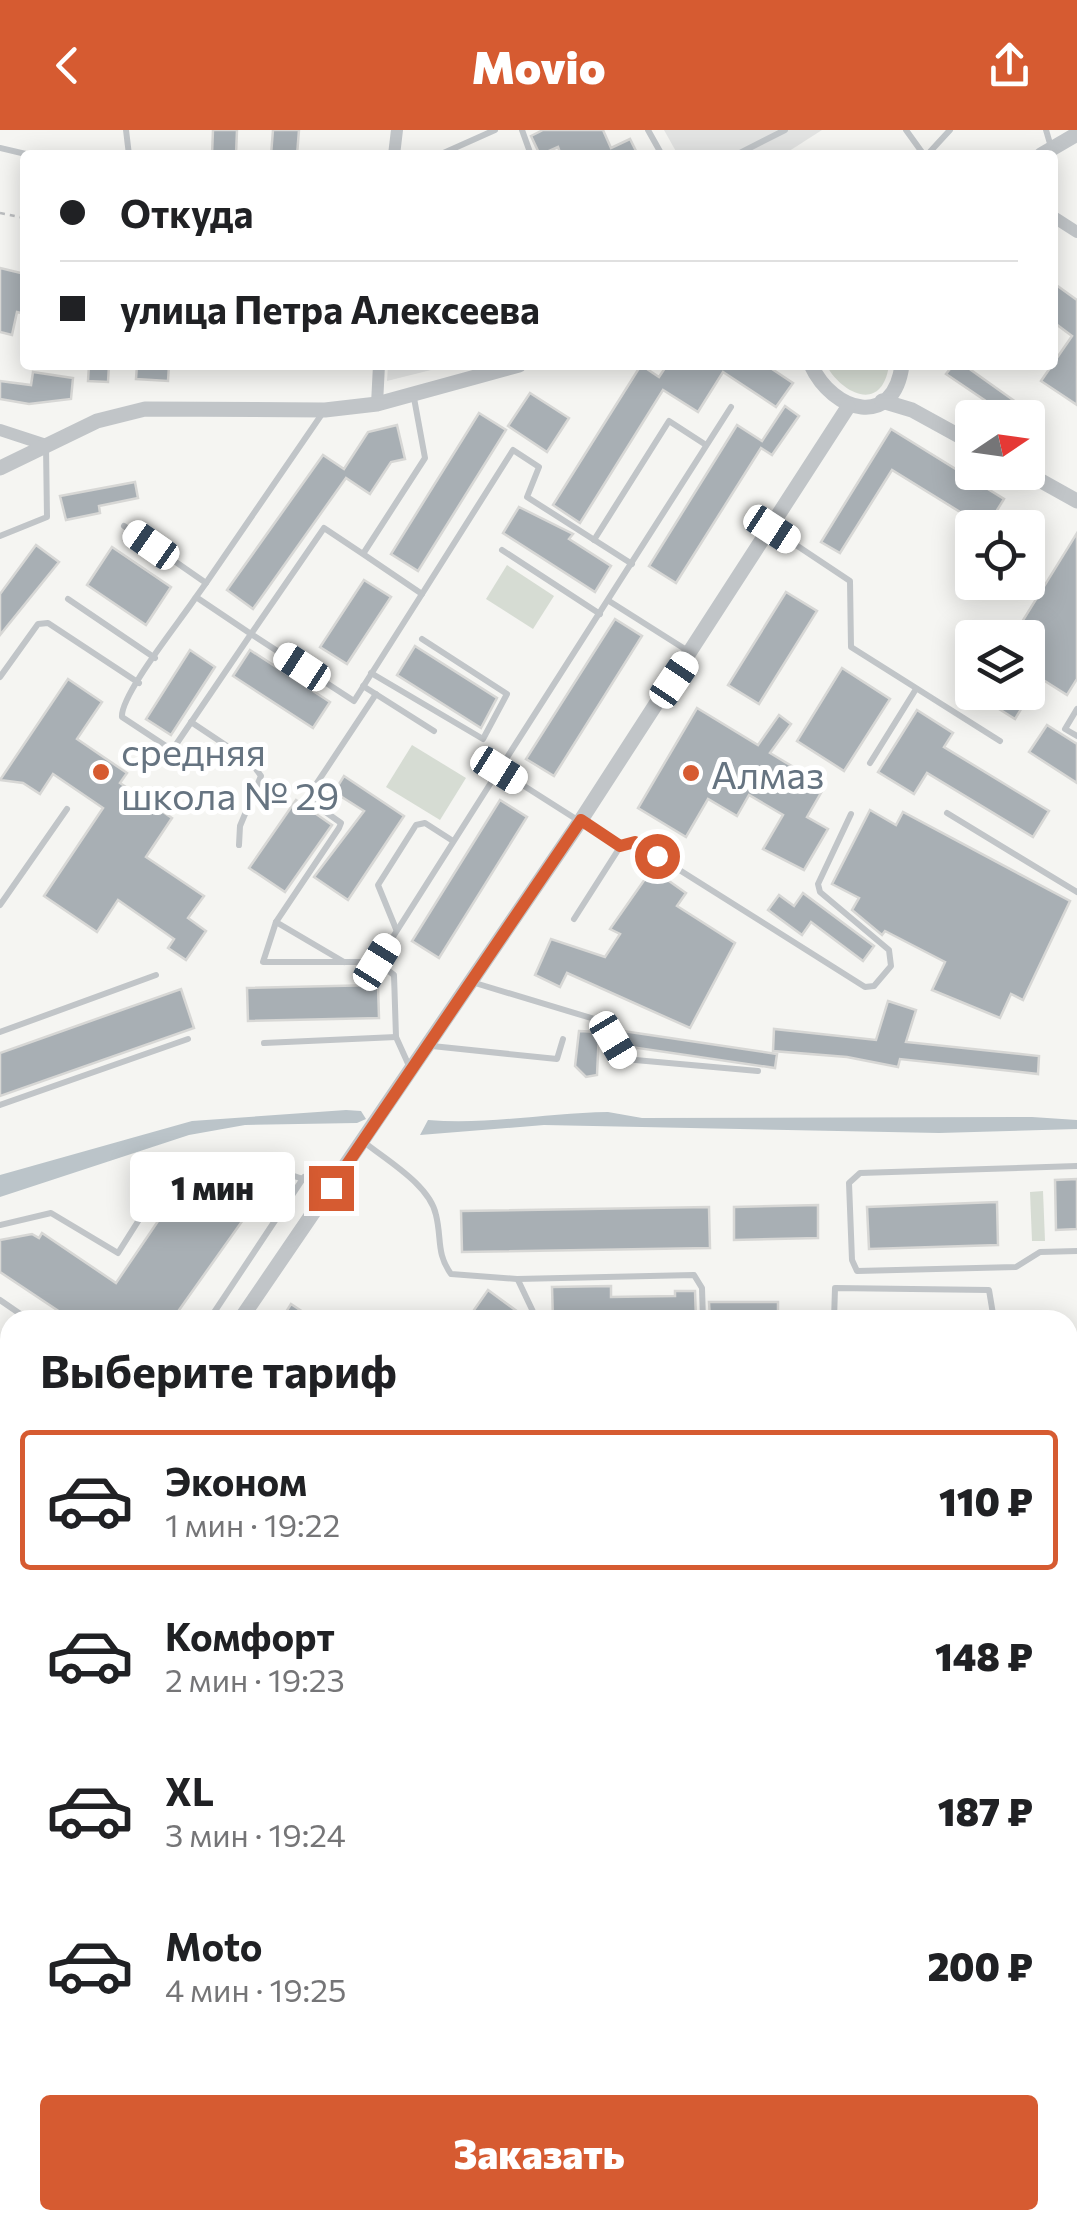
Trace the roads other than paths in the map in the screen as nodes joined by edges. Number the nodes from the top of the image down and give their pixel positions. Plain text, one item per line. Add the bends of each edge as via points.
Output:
1 (496, 130) edge
2 (784, 130) edge
3 (950, 130) edge
4 (1077, 134) edge
5 (450, 150) edge
6 (746, 150) edge
7 (931, 150) edge
8 (1048, 150) edge
9 (379, 370) edge
10 (503, 370) edge
11 (813, 370) edge
12 (902, 371) edge
13 (414, 398) junction
14 (882, 401) junction
15 (377, 404) junction
16 (731, 407) dead end
17 (848, 407) junction
18 (325, 410) junction
19 (912, 410) junction
20 (0, 430) edge
21 (955, 434) edge
22 (46, 445) junction
23 (706, 445) junction
24 (0, 468) edge
25 (1045, 483) edge
26 (1077, 501) edge
27 (124, 526) dead end
28 (772, 529) junction
29 (0, 536) edge
30 (594, 540) junction
31 (502, 550) dead end
32 (363, 554) junction
33 (632, 564) junction
34 (206, 583) junction
35 (422, 594) junction
36 (196, 597) junction
37 (68, 599) dead end
38 (609, 601) junction
39 (600, 614) junction
40 (250, 634) junction
41 (422, 639) dead end
42 (692, 654) junction
43 (156, 658) junction
44 (371, 673) junction
45 (0, 676) edge
46 (139, 683) junction
47 (363, 686) junction
48 (916, 690) junction
49 (376, 694) junction
50 (1077, 708) edge
51 (191, 722) junction
52 (434, 731) dead end
53 (1077, 736) edge
54 (1000, 741) dead end
55 (870, 763) dead end
56 (499, 770) junction
57 (68, 809) dead end
58 (850, 814) dead end
59 (947, 814) dead end
60 (581, 820) junction
61 (453, 841) junction
62 (239, 845) dead end
63 (620, 846) junction
64 (1077, 892) edge
65 (0, 905) edge
66 (574, 919) dead end
67 (276, 922) junction
68 (396, 930) junction
69 (344, 962) junction
70 (377, 962) junction
71 (156, 975) dead end
72 (474, 982) junction
73 (0, 1032) edge
74 (396, 1037) junction
75 (188, 1039) dead end
76 (563, 1039) dead end
77 (264, 1043) dead end
78 (430, 1046) junction
79 (412, 1071) junction
80 (758, 1071) dead end
81 (0, 1105) edge
82 (363, 1142) junction
83 (1077, 1166) edge
84 (304, 1177) junction
85 (331, 1188) junction
86 (0, 1225) edge
87 (1077, 1251) edge
88 (517, 1279) junction
89 (216, 1310) edge
90 (247, 1310) edge
91 (532, 1310) edge
92 (703, 1310) edge
93 (834, 1310) edge
94 (992, 1310) edge

1 - 5 lane
2 - 6 lane
3 - 7 lane
4 - 8 street
9 - 15 street
10 - 13 street
11 - 17 street via 826,392
12 - 14 street
12 - 19 street
13 - 15 street
13 - 32 lane via 425,458
14 - 17 street
14 - 19 street
15 - 18 street
16 - 23 lane
17 - 28 street
18 - 22 street via 145,408
18 - 34 lane
19 - 21 street
20 - 22 street
22 - 24 street
22 - 29 lane via 47,517
23 - 30 lane via 669,421
23 - 33 lane
25 - 26 street
27 - 34 lane
28 - 42 street
28 - 48 lane via 848,577 851,647
30 - 33 lane
30 - 35 lane via 526,497 539,467 513,450
31 - 39 lane
32 - 35 lane
32 - 40 lane via 324,528
33 - 38 lane
34 - 36 lane
35 - 44 lane
36 - 40 lane
36 - 43 lane
37 - 43 lane
38 - 39 lane
38 - 42 lane
39 - 56 lane
40 - 47 lane via 354,701
40 - 51 lane
41 - 44 lane via 506,694 482,739
42 - 60 street
43 - 46 lane
44 - 47 lane
45 - 46 lane via 38,624 48,623
46 - 51 lane via 122,717 170,746
47 - 49 lane
48 - 54 lane
48 - 55 lane
49 - 52 lane
49 - 67 lane via 309,795 340,828
50 - 53 lane via 1065,729
51 - 62 lane via 261,776
56 - 60 lane
56 - 61 lane
57 - 65 lane
58 - 63 lane via 818,884 889,950 891,966 870,988 635,842
59 - 64 lane
60 - 63 lane
60 - 72 street
61 - 68 lane
61 - 68 lane via 425,823 416,825 378,885
63 - 66 lane
67 - 69 lane
67 - 69 lane via 262,962
68 - 70 lane
69 - 70 lane
70 - 74 lane via 394,975
71 - 73 lane
72 - 78 street
72 - 80 lane via 601,1020 624,1059
74 - 77 lane
74 - 79 lane
75 - 81 lane
76 - 78 lane via 556,1059
78 - 79 street
79 - 82 street
82 - 85 street
82 - 88 lane via 436,1210 439,1256 452,1274
83 - 87 lane via 860,1173 849,1183 858,1271 1016,1267 1040,1252
84 - 85 lane
84 - 86 lane via 270,1168 162,1185 118,1253 52,1214
84 - 89 lane
85 - 90 street
88 - 91 lane
88 - 92 lane via 694,1274
93 - 94 lane via 835,1288 988,1290

